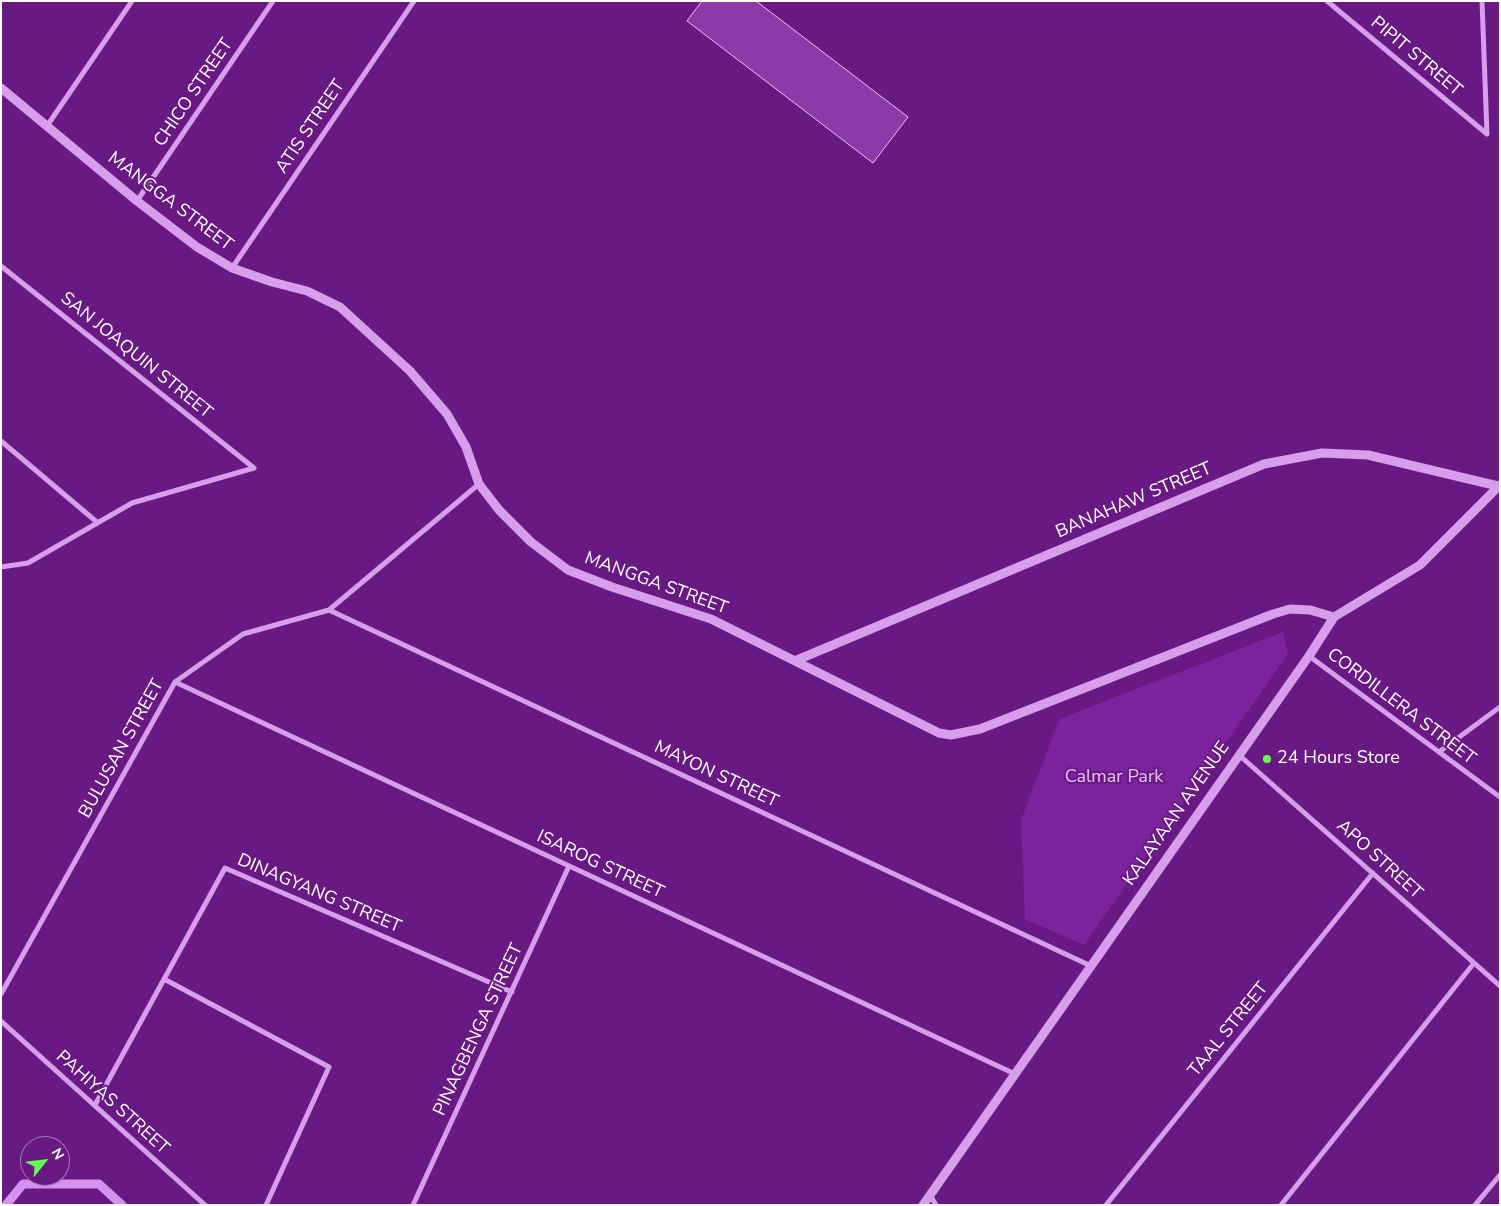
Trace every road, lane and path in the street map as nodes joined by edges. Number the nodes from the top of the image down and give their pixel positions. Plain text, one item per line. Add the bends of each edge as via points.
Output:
1 (132, 1) edge
2 (273, 1) edge
3 (414, 1) edge
4 (1327, 1) edge
5 (1482, 1) edge
6 (1, 88) edge
7 (47, 126) junction
8 (137, 201) junction
9 (1, 266) edge
10 (232, 268) junction
11 (1, 441) edge
12 (479, 484) junction
13 (1499, 485) edge
14 (98, 523) junction
15 (1, 567) edge
16 (329, 610) junction
17 (1334, 616) junction
18 (1309, 656) junction
19 (797, 660) junction
20 (174, 682) junction
21 (1500, 707) edge
22 (1439, 752) junction
23 (1239, 755) junction
24 (1500, 798) edge
25 (570, 866) junction
26 (1373, 873) junction
27 (1474, 963) junction
28 (1091, 966) junction
29 (164, 979) junction
30 (1500, 986) edge
31 (512, 992) junction
32 (1, 994) edge
33 (1, 1021) edge
34 (1015, 1074) junction
35 (95, 1105) junction
36 (1500, 1175) edge
37 (929, 1195) junction
38 (205, 1205) edge
39 (266, 1205) edge
40 (413, 1205) edge
41 (924, 1205) edge
42 (936, 1205) edge
43 (1106, 1205) edge
44 (1281, 1205) edge
45 (1475, 1205) edge

1 - 7 street
2 - 8 street, CHICO STREET
3 - 10 street, ATIS STREET
4 - 5 street, PIPIT STREET via 1487,134
6 - 7 street, MANGGA STREET
7 - 8 street, MANGGA STREET
8 - 10 street, MANGGA STREET via 197,247
9 - 14 street, SAN JOAQUIN STREET via 254,468 132,503
10 - 12 street, MANGGA STREET via 308,291 340,308 410,371 446,414 466,447
11 - 14 street
12 - 16 street, BULUSAN STREET
12 - 19 street, MANGGA STREET via 531,542 568,570 711,619
13 - 17 street, KALAYAAN AVENUE via 1420,565
13 - 19 street, BANAHAW STREET via 1368,455 1322,453 1264,464
14 - 15 street via 28,564
16 - 20 street, BULUSAN STREET via 243,634
16 - 28 street, MAYON STREET
17 - 18 street, KALAYAAN AVENUE
17 - 19 street, MANGGA STREET via 1290,609 1273,614 980,729 951,735 924,726
18 - 22 street, CORDILLERA STREET
18 - 23 street, KALAYAAN AVENUE
20 - 25 street, ISAROG STREET
20 - 32 street, BULUSAN STREET
21 - 22 street
22 - 24 street, CORDILLERA STREET
23 - 26 street, APO STREET
23 - 28 street, KALAYAAN AVENUE
25 - 31 street, PINAGBENGA STREET
25 - 34 street, ISAROG STREET
26 - 27 street, APO STREET
26 - 43 street, TAAL STREET
27 - 30 street, APO STREET
27 - 44 street
28 - 34 street, KALAYAAN AVENUE
29 - 31 street, DINAGYANG STREET via 225,868
29 - 35 street, DINAGYANG STREET
29 - 39 street via 329,1067
31 - 40 street, PINAGBENGA STREET
33 - 35 street, PAHIYAS STREET
34 - 37 street, KALAYAAN AVENUE
35 - 38 street, PAHIYAS STREET
36 - 45 street
37 - 41 street, KALAYAAN AVENUE
37 - 42 street

